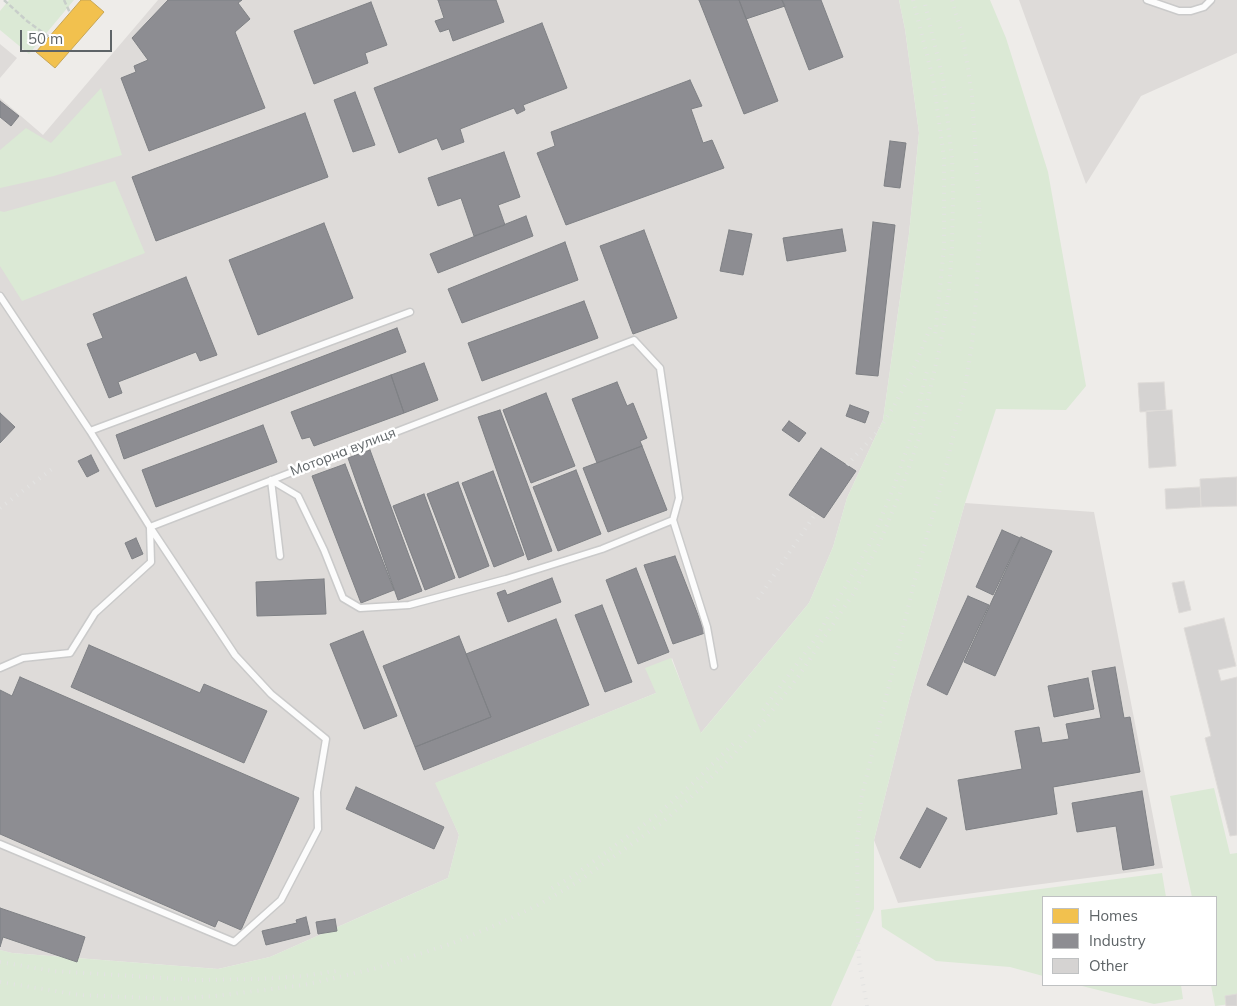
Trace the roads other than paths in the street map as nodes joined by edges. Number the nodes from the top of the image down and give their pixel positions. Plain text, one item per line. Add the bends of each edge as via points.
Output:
1 (1147, 0) edge
2 (1210, 0) edge
3 (0, 296) edge
4 (410, 312) dead end
5 (90, 431) junction
6 (271, 480) junction
7 (673, 520) junction
8 (150, 526) junction
9 (280, 556) dead end
10 (714, 666) dead end
11 (0, 668) edge
12 (0, 844) edge

1 - 2 lane via 1179,11 1191,11 1204,7
3 - 5 lane
4 - 5 lane
5 - 8 lane
6 - 7 lane via 298,496 343,598 360,608 409,605 506,579 602,549
6 - 7 lane, Моторна вулиця via 634,340 660,368 679,498
6 - 8 lane, Моторна вулиця
6 - 9 lane
7 - 10 lane via 707,627
8 - 11 lane via 151,562 95,613 70,653 24,658
8 - 12 lane via 235,655 271,694 326,739 317,792 318,829 281,900 234,942

